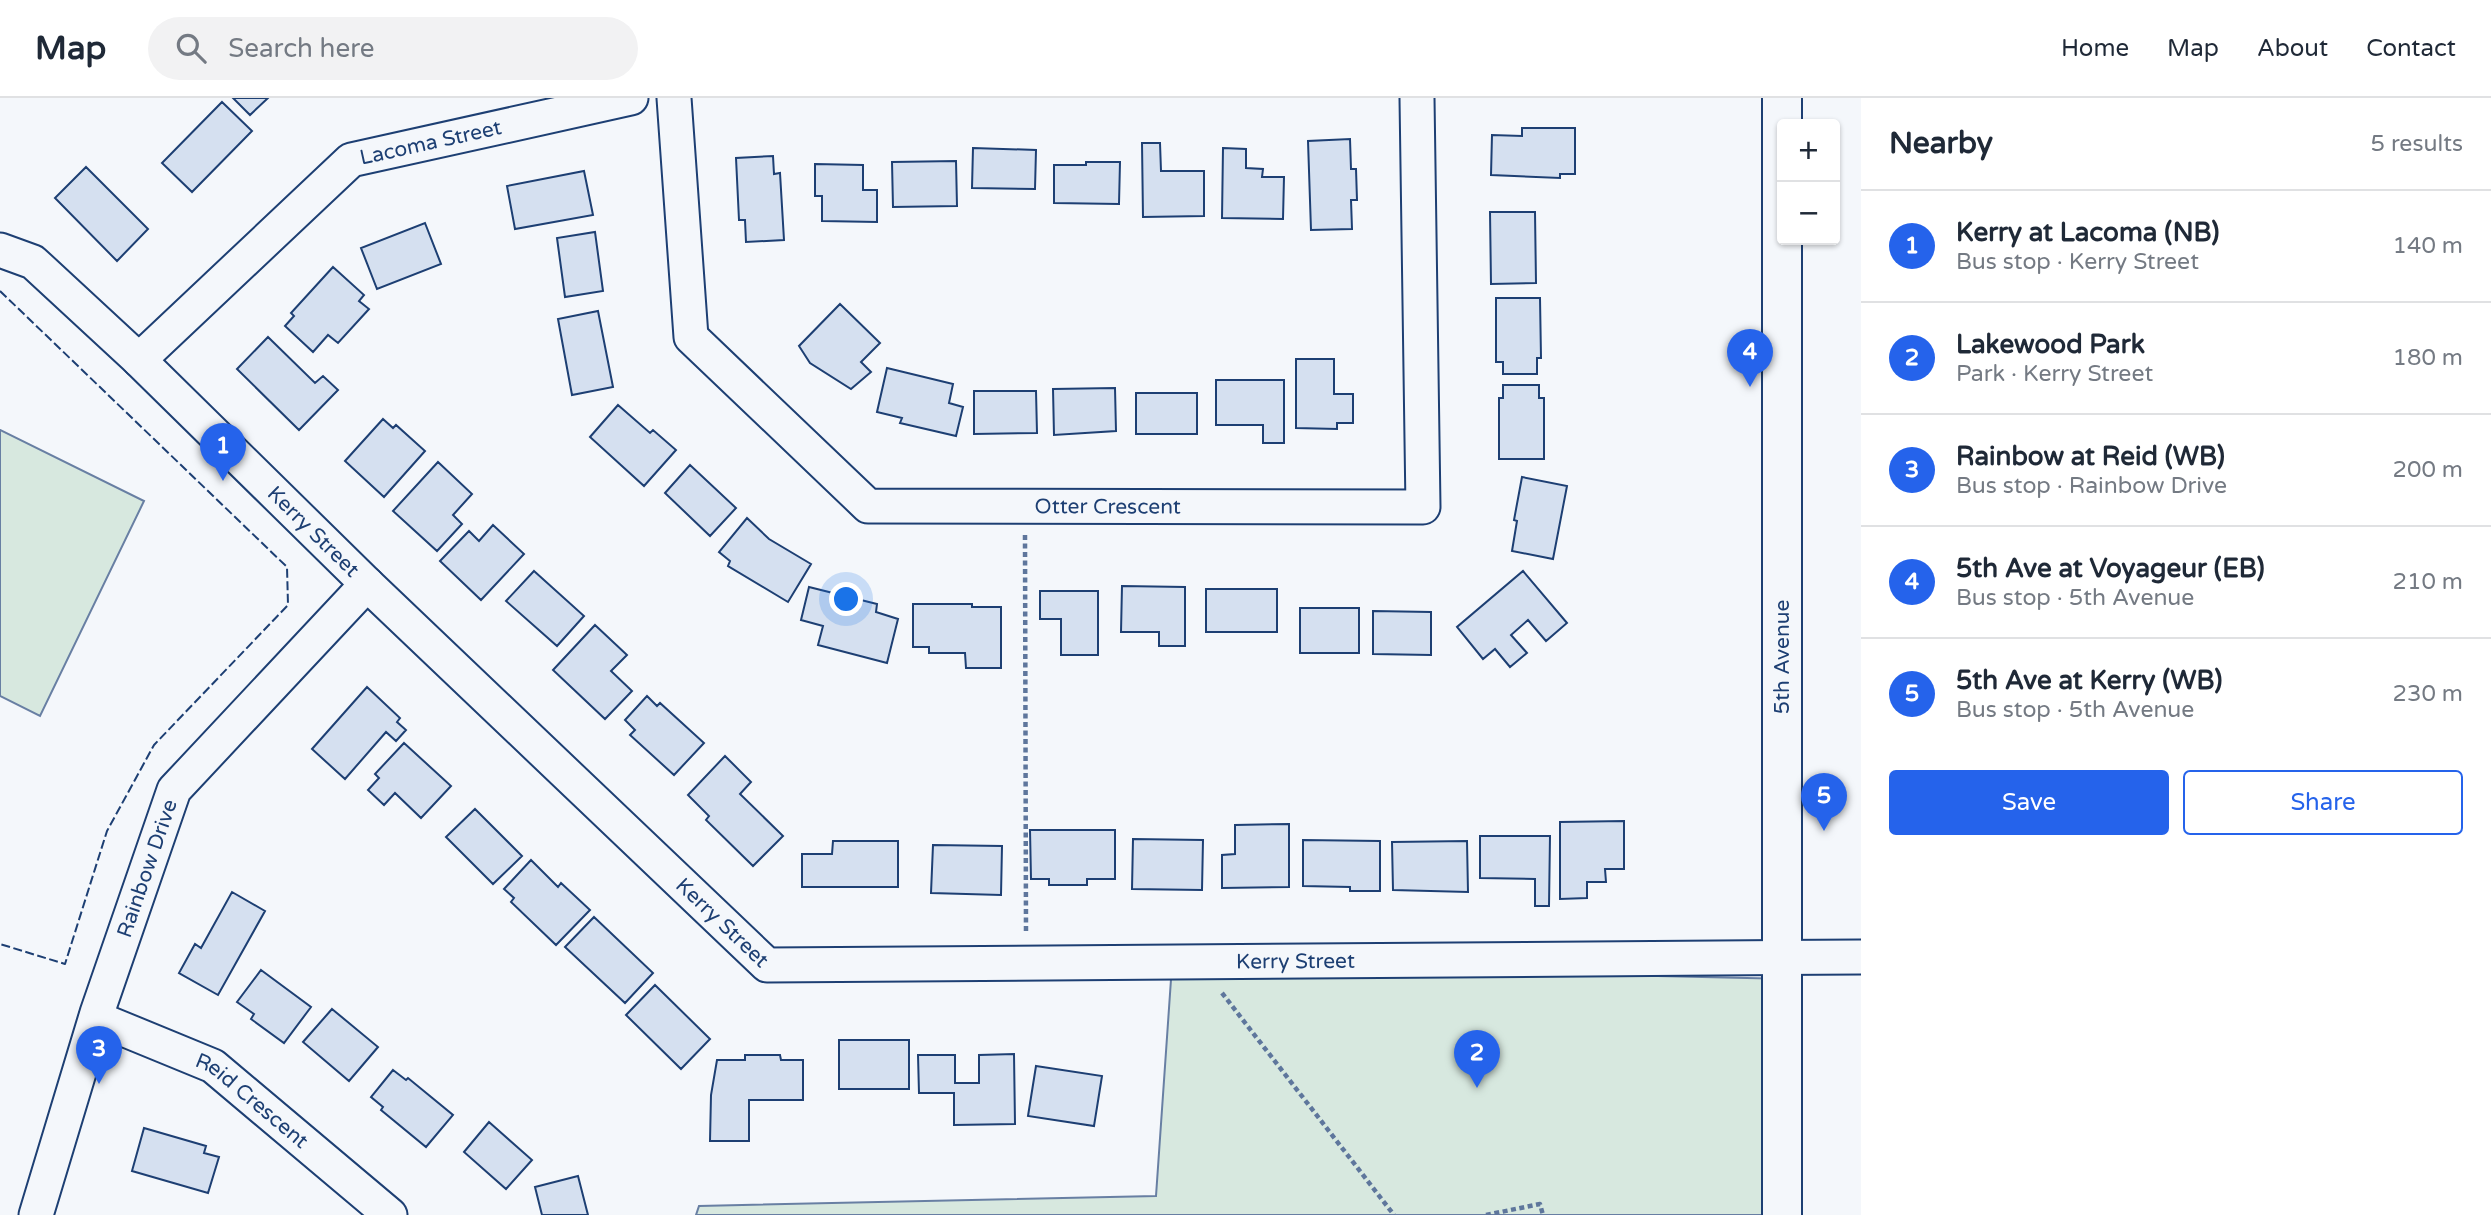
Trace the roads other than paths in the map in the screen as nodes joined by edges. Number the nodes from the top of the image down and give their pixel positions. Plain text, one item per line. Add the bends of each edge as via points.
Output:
1 (631, 98) edge
2 (674, 98) edge
3 (1417, 98) edge
4 (1782, 98) edge
5 (0, 250) edge
6 (139, 360) junction
7 (367, 584) junction
8 (1861, 957) edge
9 (1782, 959) junction
10 (96, 1018) junction
11 (36, 1215) edge
12 (390, 1215) edge
13 (1782, 1215) edge

1 - 6 street, Lacoma Street via 351,160
2 - 3 street, Otter Crescent via 691,337 868,506 1423,507
4 - 9 main road, 5th Avenue
5 - 6 street, Kerry Street via 33,262
6 - 7 street, Kerry Street
7 - 9 street, Kerry Street via 766,965
7 - 10 street, Rainbow Drive via 174,790
8 - 9 street, Kerry Street
9 - 13 main road, 5th Avenue
10 - 11 street, Rainbow Drive
10 - 12 street, Reid Crescent via 213,1066

